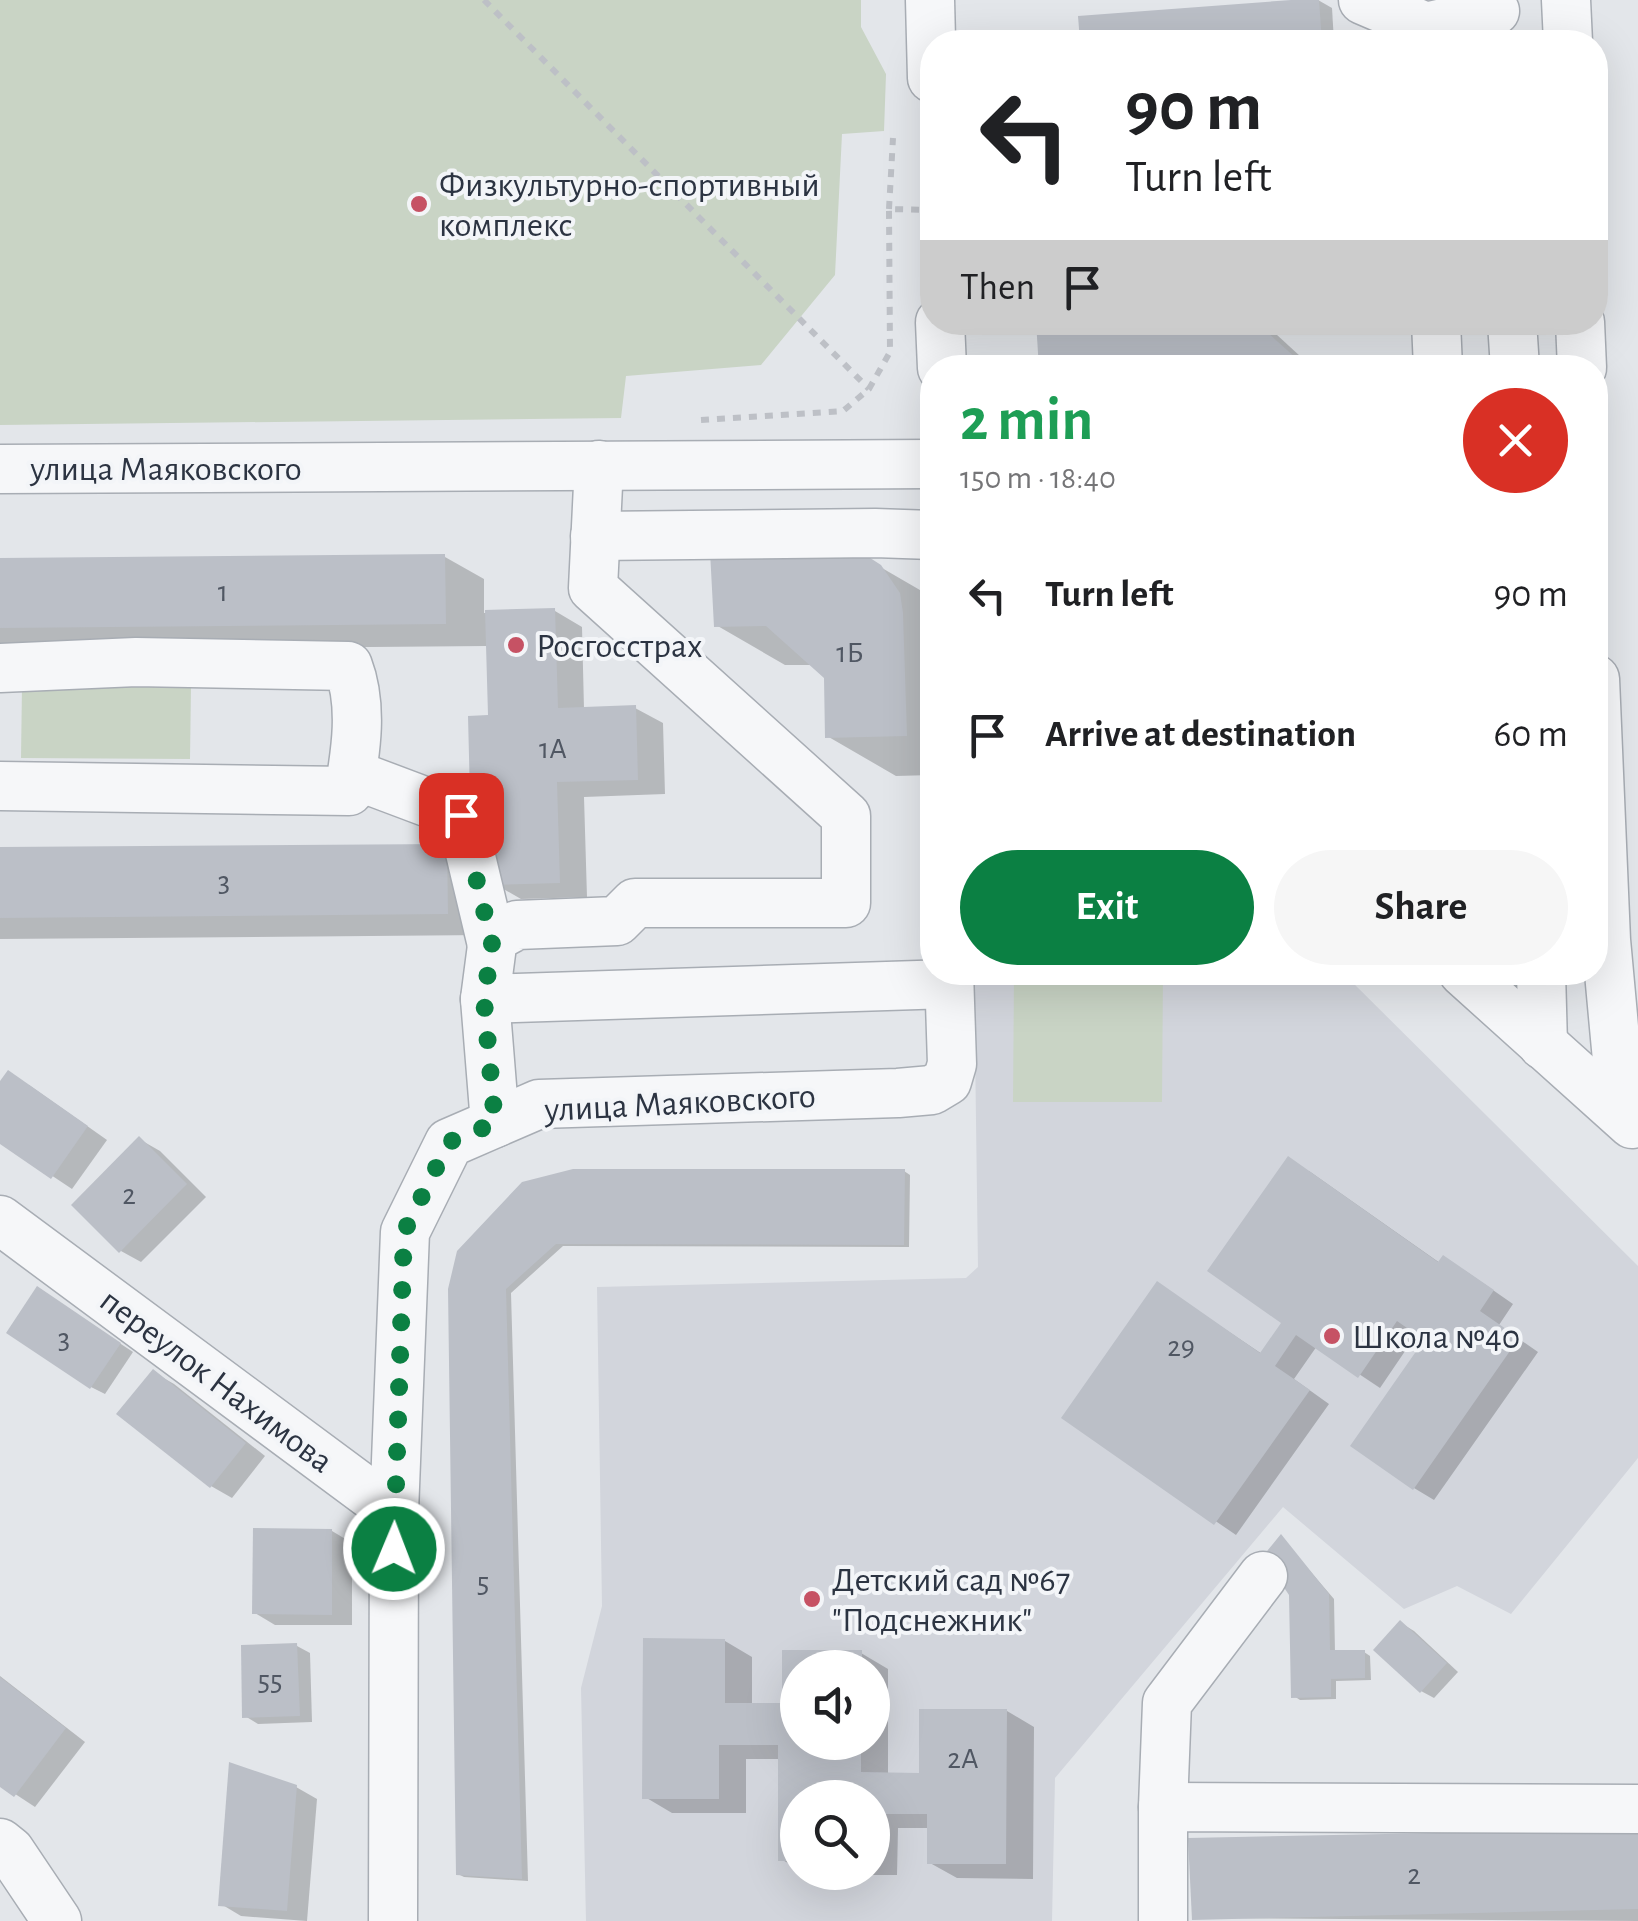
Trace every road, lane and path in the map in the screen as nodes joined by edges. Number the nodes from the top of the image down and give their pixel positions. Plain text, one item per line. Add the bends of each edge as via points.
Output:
1 (484, 0) edge
2 (930, 0) edge
3 (1364, 0) edge
4 (1566, 0) edge
5 (1496, 18) edge
6 (931, 30) edge
7 (1417, 30) edge
8 (1447, 30) edge
9 (1567, 30) edge
10 (892, 138) dead end
11 (889, 209) junction
12 (920, 210) edge
13 (869, 390) junction
14 (691, 420) dead end
15 (920, 464) edge
16 (598, 466) junction
17 (0, 468) edge
18 (920, 535) edge
19 (596, 536) junction
20 (0, 668) edge
21 (352, 774) junction
22 (0, 786) edge
23 (492, 944) junction
24 (1608, 955) edge
25 (920, 979) edge
26 (949, 985) edge
27 (1477, 985) edge
28 (1541, 985) edge
29 (484, 1000) junction
30 (1543, 1045) junction
31 (1630, 1122) edge
32 (495, 1123) junction
33 (0, 1220) edge
34 (394, 1512) junction
35 (1263, 1576) dead end
36 (1163, 1806) junction
37 (1638, 1809) edge
38 (0, 1843) edge
39 (57, 1921) edge
40 (393, 1921) edge
41 (1163, 1921) edge

1 - 13 path
2 - 6 street
3 - 7 street
4 - 9 street
5 - 8 street
10 - 11 path
11 - 12 path
11 - 13 path via 890,352
13 - 14 path via 843,411
15 - 16 street, улица Маяковского
16 - 17 street, улица Маяковского
16 - 19 street
18 - 19 street
19 - 23 street via 592,588 846,816 846,903 634,903 617,921 516,926
20 - 21 street via 136,662 348,666 357,746
21 - 22 street via 349,791
21 - 23 street via 461,815
23 - 29 street
24 - 31 street
25 - 29 street
26 - 32 street, улица Маяковского via 952,1064 946,1081 932,1090 539,1104
27 - 30 street
28 - 30 street
29 - 32 street
30 - 31 street
32 - 34 street, улица Маяковского via 449,1142 404,1232
33 - 34 street, переулок Нахимова
34 - 40 street
35 - 36 street via 1167,1703
36 - 37 street
36 - 41 street
38 - 39 street

